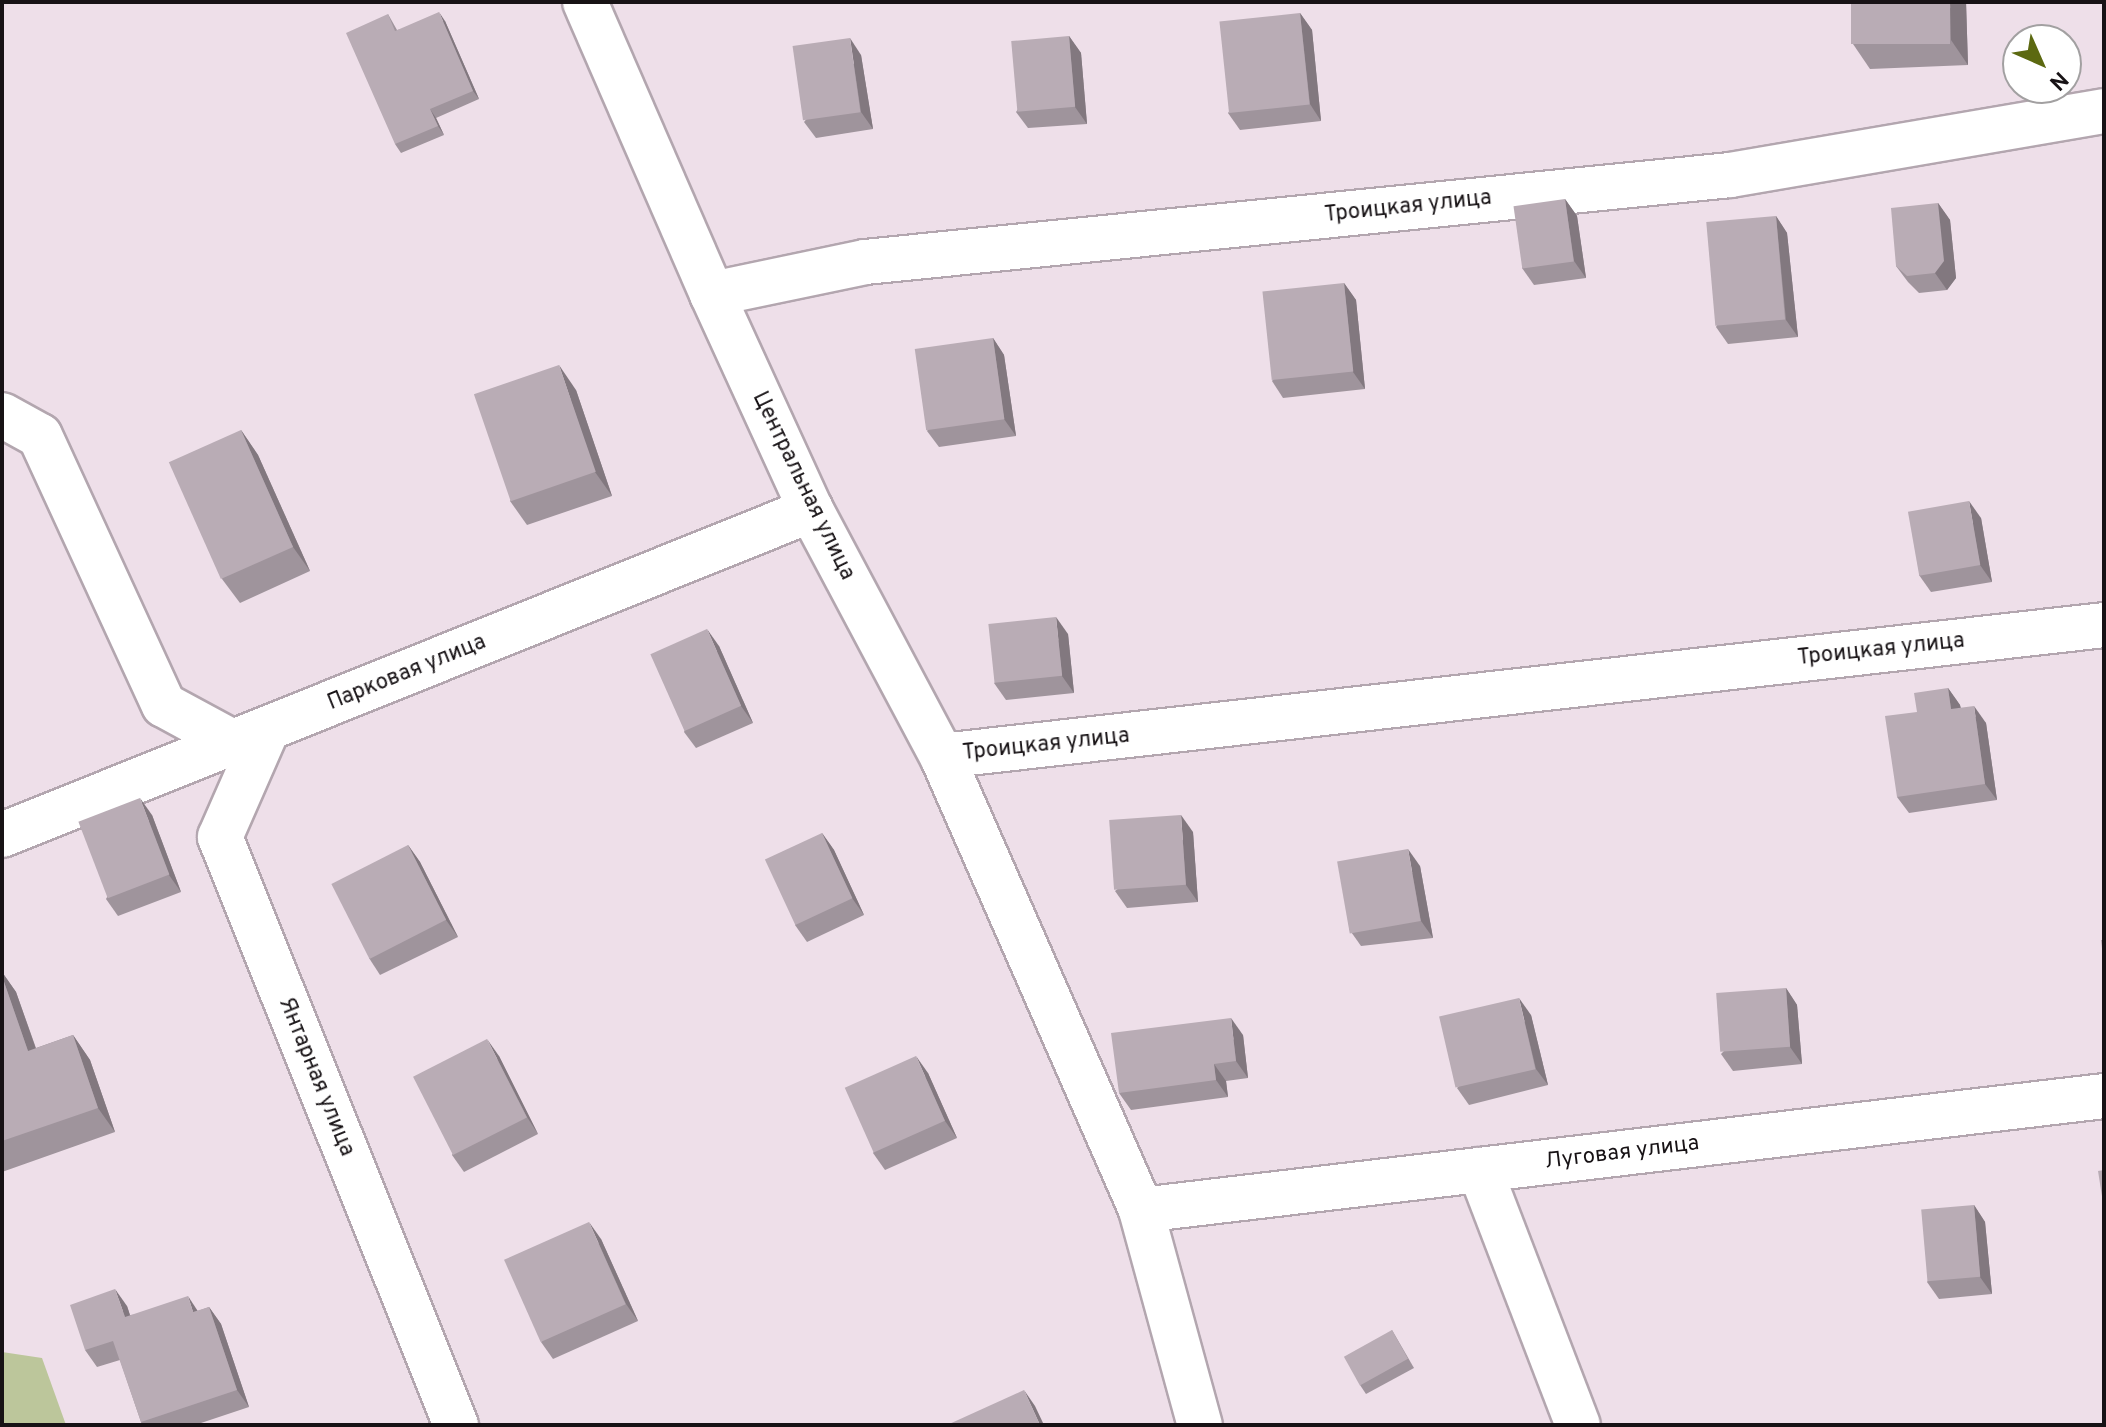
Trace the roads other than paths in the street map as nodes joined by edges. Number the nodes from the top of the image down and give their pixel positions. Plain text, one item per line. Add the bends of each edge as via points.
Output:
1 (585, 2) edge
2 (2104, 111) edge
3 (712, 294) junction
4 (2, 415) edge
5 (811, 510) junction
6 (2104, 625) edge
7 (251, 736) junction
8 (942, 756) junction
9 (2, 835) edge
10 (2104, 1096) edge
11 (1480, 1170) junction
12 (1141, 1210) junction
13 (456, 1425) edge
14 (1200, 1425) edge
15 (1578, 1425) edge

1 - 3 street, Центральная улица
2 - 3 street, Троицкая улица via 1730,175 865,262
3 - 5 street, Центральная улица
4 - 7 street via 40,436 164,705
5 - 7 street, Парковая улица
5 - 8 street, Центральная улица
6 - 8 street, Троицкая улица
7 - 9 street, Парковая улица
7 - 13 street, Янтарная улица via 220,837
8 - 12 street, Центральная улица
10 - 11 street, Луговая улица
11 - 12 street, Луговая улица
11 - 15 street
12 - 14 street, Центральная улица

